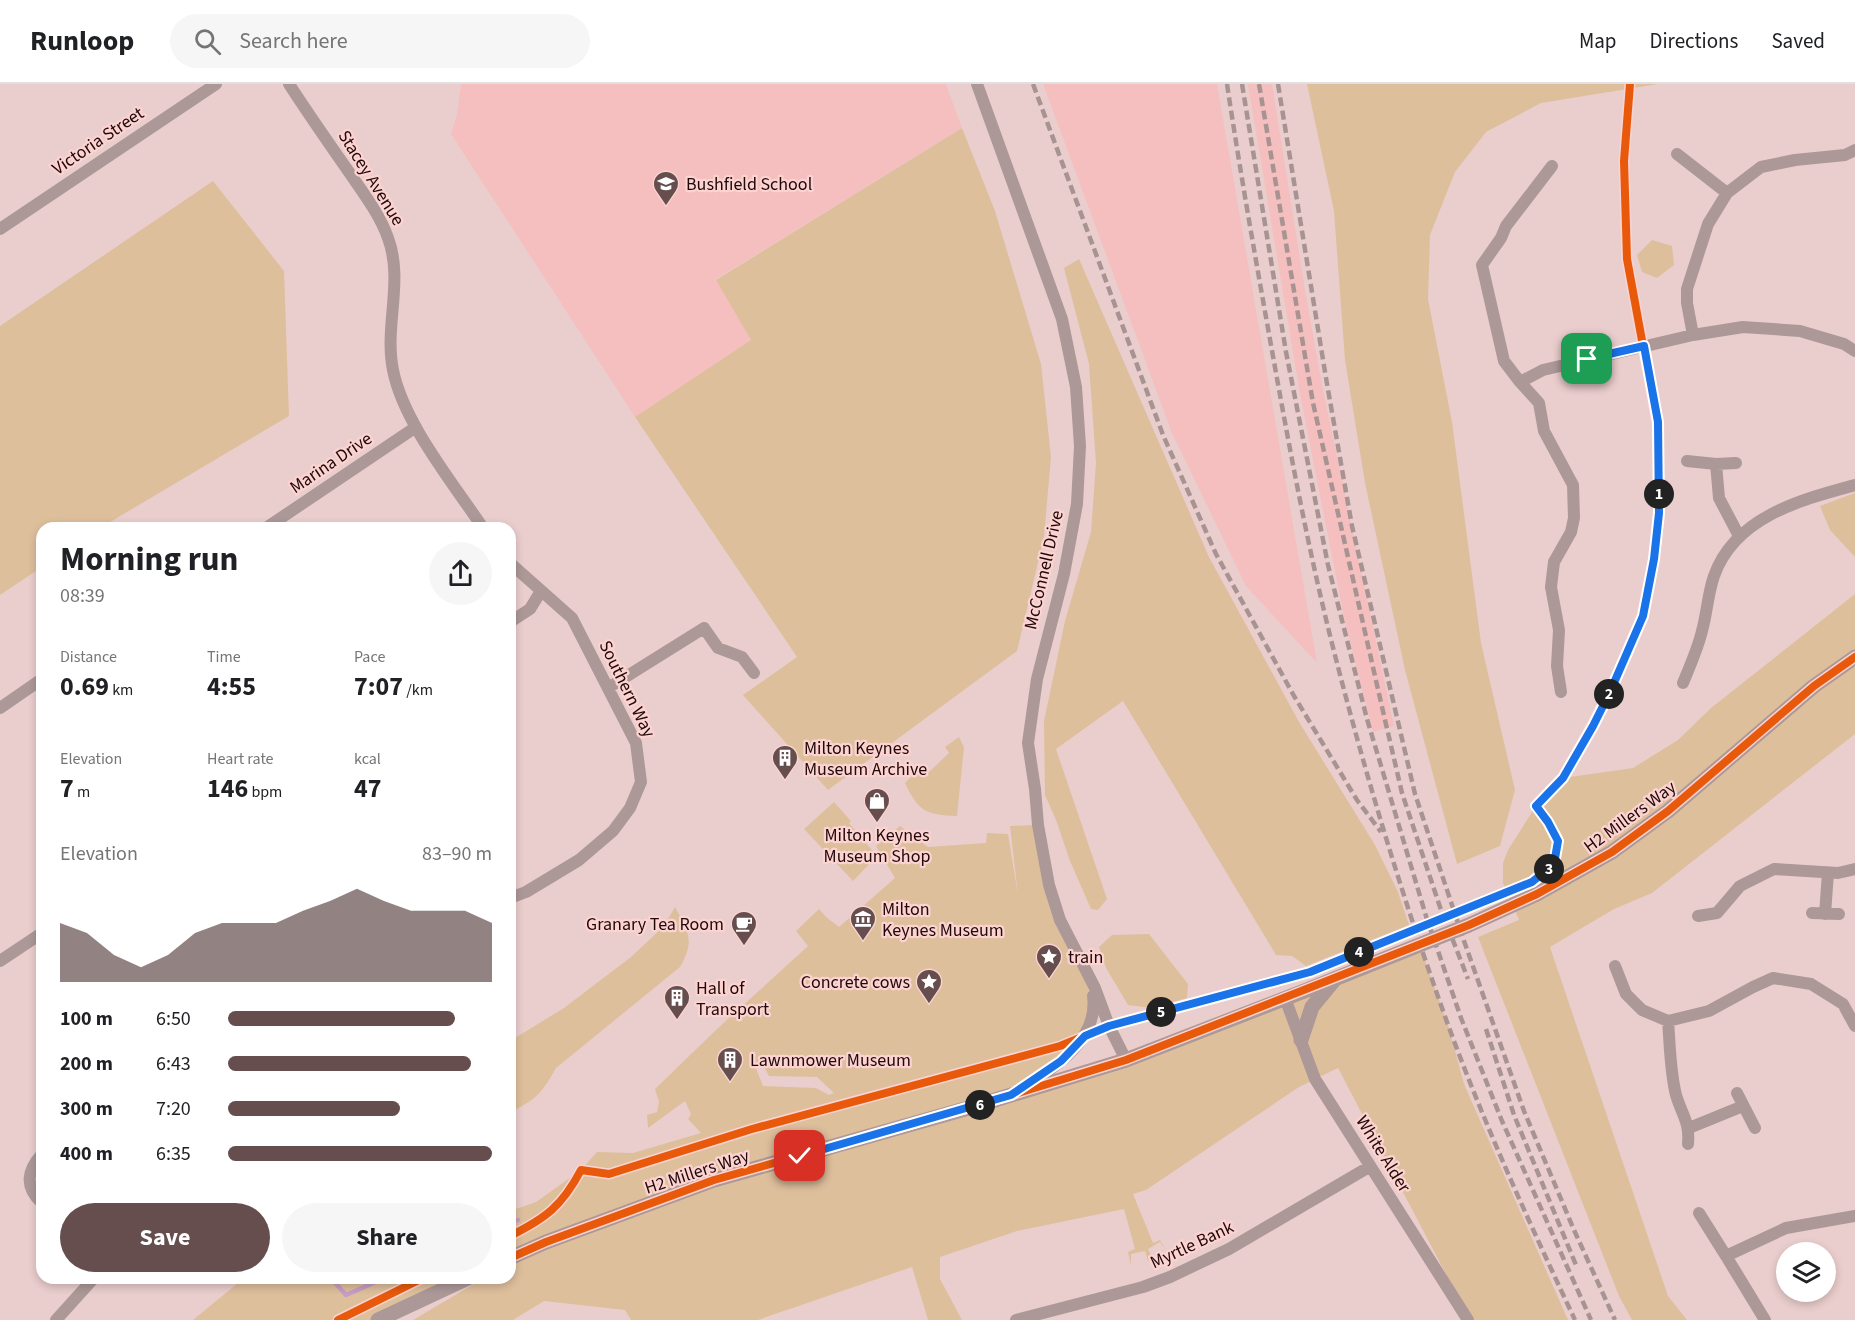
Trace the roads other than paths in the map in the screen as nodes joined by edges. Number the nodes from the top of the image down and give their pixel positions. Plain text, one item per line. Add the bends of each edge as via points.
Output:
1 (216, 84) edge
2 (289, 84) edge
3 (976, 84) edge
4 (1855, 150) edge
5 (1677, 154) dead end
6 (1552, 166) dead end
7 (1727, 193) junction
8 (0, 229) edge
9 (1693, 334) junction
10 (1855, 351) edge
11 (1520, 382) junction
12 (416, 427) junction
13 (1687, 460) dead end
14 (1736, 463) dead end
15 (1716, 464) junction
16 (1855, 485) edge
17 (275, 522) edge
18 (479, 522) edge
19 (1739, 536) junction
20 (516, 568) edge
21 (541, 591) junction
22 (516, 618) edge
23 (1855, 657) edge
24 (753, 673) dead end
25 (36, 683) edge
26 (1683, 683) dead end
27 (608, 688) junction
28 (1561, 692) dead end
29 (0, 708) edge
30 (1855, 869) edge
31 (1828, 873) junction
32 (516, 896) edge
33 (1812, 913) dead end
34 (1826, 914) junction
35 (1839, 914) dead end
36 (1698, 916) dead end
37 (36, 937) edge
38 (0, 961) edge
39 (1615, 966) dead end
40 (1335, 979) junction
41 (1092, 983) junction
42 (1285, 998) junction
43 (1668, 1021) junction
44 (1855, 1026) edge
45 (1301, 1040) junction
46 (1126, 1060) junction
47 (1737, 1093) dead end
48 (1011, 1095) junction
49 (1743, 1106) junction
50 (1689, 1128) junction
51 (1755, 1128) dead end
52 (1688, 1144) dead end
53 (36, 1162) edge
54 (1369, 1167) junction
55 (36, 1197) edge
56 (1699, 1213) dead end
57 (1854, 1219) edge
58 (516, 1255) edge
59 (1726, 1256) junction
60 (89, 1284) edge
61 (455, 1284) edge
62 (1463, 1318) edge
63 (56, 1320) edge
64 (378, 1320) edge
65 (1016, 1320) edge
66 (1765, 1320) edge

1 - 8 street, Victoria Street
2 - 12 street, Stacey Avenue via 369,202 388,238 396,281 392,369
3 - 41 street, McConnell Drive via 1062,319 1076,387 1080,446 1077,504 1037,680 1028,743 1049,885 1060,920
4 - 7 street via 1845,155 1761,167
5 - 7 street
6 - 11 street via 1506,226 1482,266 1504,361
7 - 9 street via 1708,224 1687,290
9 - 10 street via 1743,327 1800,331
9 - 11 street via 1543,370
11 - 28 street via 1539,403 1544,430 1573,485 1571,532 1554,562 1551,587 1559,630 1557,666
12 - 17 street, Marina Drive
12 - 18 street, Stacey Avenue
13 - 15 street
14 - 15 street
15 - 19 street via 1719,498
16 - 19 street via 1769,514
19 - 26 street via 1713,578 1702,632
20 - 21 street
21 - 22 street via 530,609
21 - 27 street, Southern Way via 572,618
23 - 40 street, H2 Millers Way, bridge via 1814,686 1668,811 1612,852 1537,894
24 - 27 street via 742,657 718,648 704,628
25 - 29 street
27 - 32 street, Southern Way via 636,743 641,782 630,808 613,831 579,860
30 - 31 street
31 - 34 street
31 - 36 street via 1774,869 1740,886 1717,913
33 - 34 street
34 - 35 street
37 - 38 street
39 - 43 street via 1626,994 1641,1010
40 - 42 street, H2 Millers Way, bridge
40 - 45 street via 1312,1007
41 - 46 street, McConnell Drive
41 - 48 street via 1095,1007 1085,1036 1061,1061
42 - 45 street, White Alder
42 - 46 street, H2 Millers Way
43 - 44 street via 1709,1011 1773,978 1811,984 1843,1004
43 - 50 street via 1676,1095
45 - 54 street, White Alder via 1315,1078
46 - 48 street, H2 Millers Way
47 - 49 street
48 - 58 street, H2 Millers Way via 714,1180
49 - 50 street
49 - 51 street
50 - 52 street
53 - 55 street via 30,1170 30,1180
54 - 62 street, White Alder
54 - 65 street, Myrtle Bank via 1228,1249 1170,1277
56 - 59 street
57 - 59 street via 1786,1228
59 - 66 street
60 - 63 street
61 - 64 street

